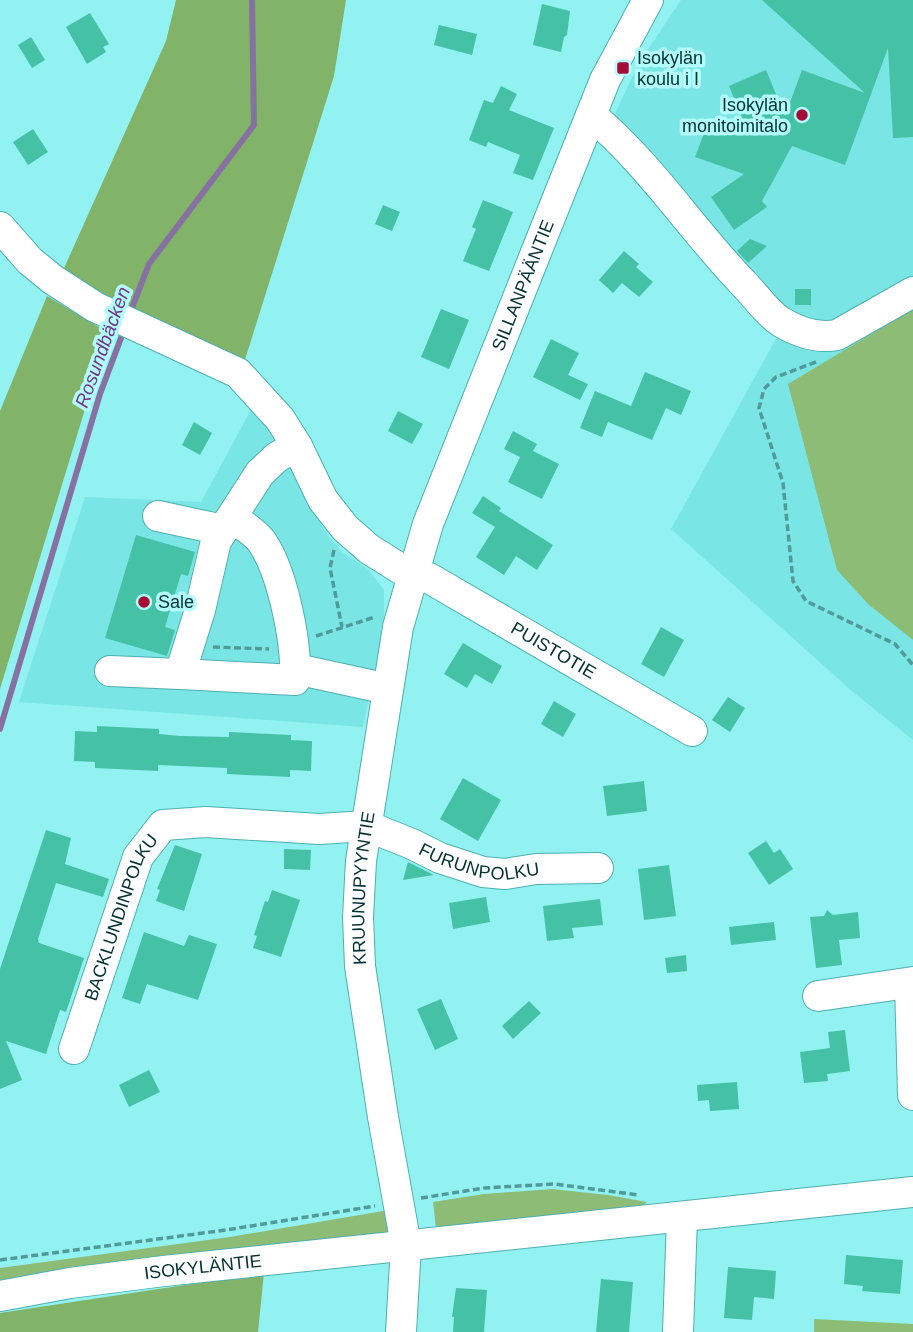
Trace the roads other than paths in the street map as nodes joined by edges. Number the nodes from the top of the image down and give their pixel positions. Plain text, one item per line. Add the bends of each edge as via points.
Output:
1 (648, 0) edge
2 (592, 115) junction
3 (0, 227) edge
4 (913, 292) edge
5 (297, 446) junction
6 (158, 516) dead end
7 (228, 524) junction
8 (412, 576) junction
9 (296, 669) junction
10 (110, 671) dead end
11 (180, 674) junction
12 (388, 689) junction
13 (692, 731) dead end
14 (367, 826) junction
15 (598, 868) dead end
16 (911, 982) edge
17 (818, 996) dead end
18 (74, 1049) dead end
19 (913, 1095) edge
20 (913, 1192) edge
21 (682, 1218) junction
22 (406, 1245) junction
23 (0, 1296) edge
24 (401, 1332) edge
25 (678, 1332) edge

1 - 2 street, SILLANPÄÄNTIE
2 - 4 street via 614,134 779,321 823,338 837,335
2 - 8 street, SILLANPÄÄNTIE via 428,524
3 - 5 street via 52,279 109,315 238,373
5 - 7 street via 260,473
5 - 8 street via 323,500 345,528
6 - 7 street
7 - 9 street via 260,540 272,560 288,615
7 - 11 street via 216,541
8 - 12 street, KRUUNUPYYNTIE
8 - 13 street, PUISTOTIE via 429,578
9 - 11 street via 295,680
9 - 12 street
10 - 11 street
12 - 14 street, KRUUNUPYYNTIE
14 - 15 street, FURUNPOLKU via 483,872
14 - 18 street, BACKLUNDINPOLKU via 163,825 138,857
14 - 22 street, KRUUNUPYYNTIE via 358,917 360,966
16 - 17 street
16 - 19 street
20 - 21 street
21 - 22 street
21 - 25 street
22 - 23 street, ISOKYLÄNTIE via 124,1276
22 - 24 street, KRUUNUPYYNTIE

